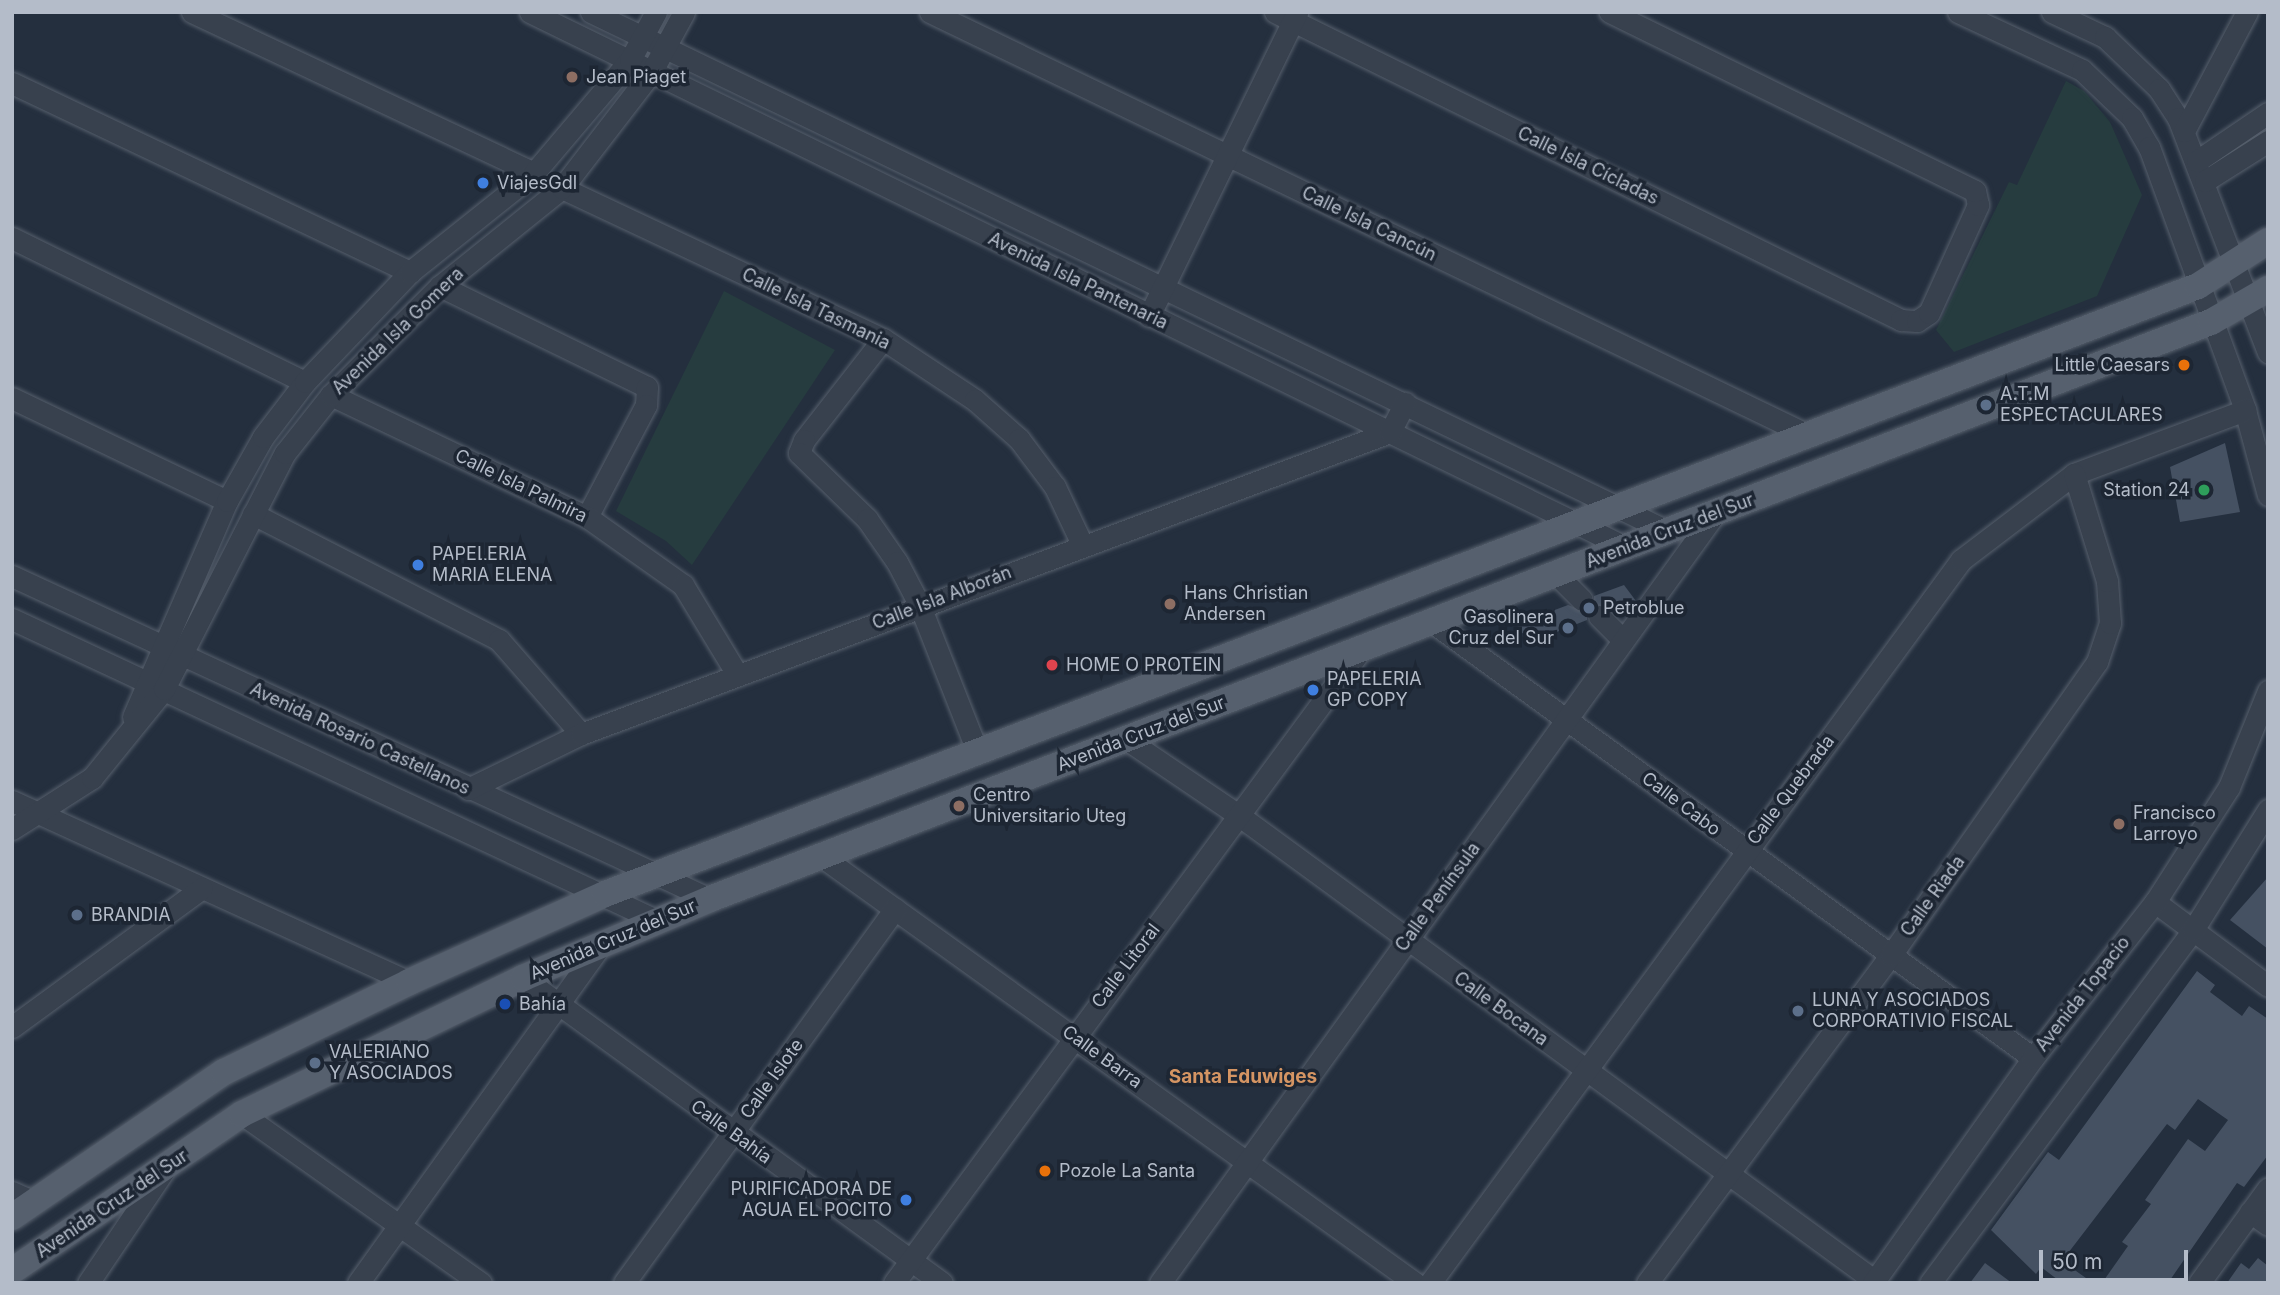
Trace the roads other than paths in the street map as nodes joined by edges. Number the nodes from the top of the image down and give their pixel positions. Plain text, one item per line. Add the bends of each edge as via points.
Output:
1 (192, 12) edge
2 (530, 12) edge
3 (591, 12) edge
4 (656, 12) edge
5 (684, 12) edge
6 (930, 12) edge
7 (1609, 12) edge
8 (1958, 12) edge
9 (2052, 12) edge
10 (2247, 12) edge
11 (1288, 15) edge
12 (1992, 20) edge
13 (643, 37) junction
14 (665, 48) junction
15 (630, 60) junction
16 (652, 71) junction
17 (12, 83) edge
18 (2261, 118) edge
19 (2184, 131) junction
20 (2267, 143) edge
21 (1226, 156) junction
22 (2197, 161) junction
23 (534, 173) junction
24 (2205, 181) junction
25 (562, 188) junction
26 (471, 223) junction
27 (12, 238) edge
28 (2268, 241) edge
29 (493, 243) junction
30 (2236, 265) junction
31 (410, 272) junction
32 (440, 285) junction
33 (1163, 285) junction
34 (2198, 286) junction
35 (2259, 296) edge
36 (1149, 316) junction
37 (2211, 321) junction
38 (883, 339) junction
39 (2268, 352) edge
40 (305, 382) junction
41 (331, 394) junction
42 (12, 398) edge
43 (1405, 403) junction
44 (2245, 410) junction
45 (1390, 432) junction
46 (1808, 435) junction
47 (263, 437) junction
48 (285, 453) junction
49 (2074, 474) junction
50 (2268, 495) edge
51 (227, 501) junction
52 (1617, 507) junction
53 (1716, 512) junction
54 (253, 513) junction
55 (587, 517) junction
56 (1577, 521) junction
57 (1667, 531) junction
58 (1082, 544) junction
59 (1628, 548) junction
60 (1557, 575) junction
61 (12, 576) edge
62 (1583, 600) dead end
63 (920, 606) junction
64 (1599, 616) dead end
65 (12, 619) edge
66 (1432, 622) junction
67 (1623, 640) junction
68 (170, 650) junction
69 (1360, 651) junction
70 (737, 674) junction
71 (155, 685) junction
72 (2268, 691) edge
73 (1567, 719) junction
74 (581, 734) junction
75 (1126, 739) junction
76 (976, 751) junction
77 (468, 789) junction
78 (12, 801) edge
79 (2268, 810) edge
80 (36, 811) junction
81 (1241, 817) junction
82 (12, 829) edge
83 (1745, 851) junction
84 (821, 856) junction
85 (656, 874) junction
86 (202, 888) junction
87 (605, 894) junction
88 (710, 899) junction
89 (2155, 902) junction
90 (895, 909) junction
91 (658, 921) junction
92 (2193, 930) junction
93 (1407, 940) junction
94 (601, 945) junction
95 (1891, 954) junction
96 (523, 978) junction
97 (409, 982) junction
98 (2268, 986) edge
99 (557, 1004) junction
100 (12, 1027) edge
101 (1073, 1036) junction
102 (2033, 1058) junction
103 (1585, 1070) junction
104 (243, 1114) junction
105 (733, 1134) junction
106 (1248, 1161) junction
107 (167, 1166) junction
108 (1727, 1173) junction
109 (2268, 1188) edge
110 (19, 1204) edge
111 (2250, 1212) junction
112 (398, 1224) junction
113 (2268, 1225) edge
114 (910, 1260) junction
115 (12, 1270) edge
116 (1874, 1282) edge
117 (88, 1283) edge
118 (358, 1283) edge
119 (481, 1283) edge
120 (624, 1283) edge
121 (894, 1283) edge
122 (942, 1283) edge
123 (1160, 1283) edge
124 (1415, 1283) edge
125 (1430, 1283) edge
126 (1647, 1283) edge
127 (1930, 1283) edge
128 (2199, 1283) edge

1 - 23 street
2 - 15 street, Avenida Isla Pantenaria
3 - 13 street, Avenida Isla Pantenaria
4 - 13 street, Avenida Isla Gomera
5 - 14 street, Avenida Isla Gomera
6 - 21 street, Calle Isla Cancún
7 - 11 street, Calle Isla Cícladas via 1972,188 1978,205 1929,313 1917,321 1901,320
8 - 12 street
9 - 19 street via 2105,37 2132,61 2159,89
10 - 19 street
11 - 21 street
12 - 34 street via 2082,71 2112,94 2132,118 2149,147
13 - 14 street, Avenida Isla Pantenaria
13 - 15 street, Avenida Isla Gomera
14 - 16 street, Avenida Isla Gomera
14 - 33 street, Avenida Isla Pantenaria
15 - 16 street, Avenida Isla Pantenaria
15 - 23 street, Avenida Isla Gomera
16 - 25 street, Avenida Isla Gomera
16 - 36 street, Avenida Isla Pantenaria
17 - 31 street
18 - 20 street
18 - 22 street
19 - 22 street
20 - 24 street
21 - 33 street
21 - 46 street, Calle Isla Cancún
22 - 24 street
23 - 26 street, Avenida Isla Gomera
24 - 30 street
25 - 29 street, Avenida Isla Gomera
25 - 38 street, Calle Isla Tasmania
26 - 29 street
26 - 31 street, Avenida Isla Gomera
27 - 40 street
28 - 30 main road
29 - 32 street, Avenida Isla Gomera
30 - 34 main road
30 - 35 street
31 - 40 street, Avenida Isla Gomera
32 - 41 street, Avenida Isla Gomera
32 - 55 street via 644,382 649,392 646,405
33 - 36 street
33 - 43 street, Avenida Isla Pantenaria
34 - 37 street
34 - 46 main road
35 - 37 main road, Avenida Cruz del Sur
35 - 39 street
36 - 45 street, Avenida Isla Pantenaria
37 - 44 street
37 - 53 main road, Avenida Cruz del Sur
38 - 58 street, Calle Isla Tasmania via 975,400 1019,439 1055,487
38 - 63 street via 799,453 867,519
40 - 47 street, Avenida Isla Gomera
41 - 48 street, Avenida Isla Gomera
41 - 55 street, Calle Isla Palmira
42 - 51 street
43 - 45 street
43 - 52 street, Avenida Isla Pantenaria
44 - 49 street, Calle Quebrada
44 - 50 street
45 - 56 street, Avenida Isla Pantenaria
45 - 58 street, Calle Isla Alborán
46 - 52 main road
47 - 48 street
47 - 51 street, Avenida Isla Gomera
48 - 54 street, Avenida Isla Gomera
49 - 83 street, Calle Quebrada via 1961,560
49 - 95 street, Calle Riada via 2107,581 2110,624 2105,643 2066,712
51 - 68 street, Avenida Isla Gomera
52 - 56 main road
52 - 57 street, Avenida Isla Pantenaria
53 - 57 main road, Avenida Cruz del Sur
53 - 67 street, Calle Península
54 - 68 street, Avenida Isla Gomera
54 - 74 street via 499,640
55 - 70 street, Calle Isla Palmira via 683,585
56 - 59 street, Avenida Isla Pantenaria
56 - 76 main road
57 - 59 main road, Avenida Cruz del Sur
58 - 63 street, Calle Isla Alborán
59 - 60 main road, Avenida Cruz del Sur
60 - 62 street
60 - 66 main road, Avenida Cruz del Sur
61 - 68 street, Avenida Rosario Castellanos
63 - 70 street, Calle Isla Alborán
63 - 76 street
64 - 67 street
65 - 71 street
66 - 69 main road, Avenida Cruz del Sur
66 - 73 street, Calle Cabo
67 - 73 street, Calle Península
68 - 71 street, Avenida Isla Gomera
68 - 77 street, Avenida Rosario Castellanos
69 - 75 main road, Avenida Cruz del Sur
69 - 81 street, Calle Litoral
70 - 74 street, Calle Isla Alborán
71 - 80 street, Avenida Isla Gomera via 92,778
71 - 87 street
72 - 89 street, Avenida Topacio via 2229,787
73 - 83 street, Calle Cabo
73 - 93 street, Calle Península
74 - 77 street, Calle Isla Alborán
75 - 81 street, Calle Bocana
75 - 84 main road, Avenida Cruz del Sur
76 - 85 main road
77 - 85 street, Avenida Rosario Castellanos
78 - 80 street
79 - 92 street
80 - 82 street, Avenida Isla Gomera
80 - 86 street
81 - 93 street, Calle Bocana
81 - 101 street, Calle Litoral
83 - 95 street, Calle Cabo
83 - 103 street, Calle Quebrada
84 - 88 main road, Avenida Cruz del Sur
84 - 90 street, Calle Barra
85 - 87 main road
85 - 88 street, Avenida Rosario Castellanos
86 - 97 street
86 - 100 street
87 - 91 street
87 - 97 main road
88 - 91 main road, Avenida Cruz del Sur
89 - 92 street
89 - 102 street, Avenida Topacio
90 - 101 street, Calle Barra
90 - 105 street, Calle Islote
91 - 94 main road, Avenida Cruz del Sur
92 - 98 street
92 - 127 street
93 - 103 street, Calle Bocana
93 - 106 street, Calle Península
94 - 96 main road, Avenida Cruz del Sur
94 - 99 street
95 - 102 street, Calle Cabo
95 - 108 street, Calle Riada
96 - 99 street, Calle Bahía
96 - 104 main road, Avenida Cruz del Sur
97 - 110 main road via 224,1072
99 - 105 street, Calle Bahía
99 - 112 street
101 - 106 street, Calle Barra
101 - 114 street, Calle Litoral
102 - 116 street, Avenida Topacio
103 - 108 street, Calle Bocana
103 - 125 street, Calle Quebrada
104 - 107 main road, Avenida Cruz del Sur
104 - 112 street
105 - 114 street, Calle Bahía
105 - 120 street, Calle Islote
106 - 123 street, Calle Península
106 - 124 street, Calle Barra
107 - 115 main road, Avenida Cruz del Sur
107 - 117 street
108 - 116 street, Calle Bocana
108 - 126 street, Calle Riada
109 - 111 street
111 - 113 street
111 - 128 street
112 - 118 street
112 - 119 street
114 - 121 street, Calle Litoral
114 - 122 street, Calle Bahía

